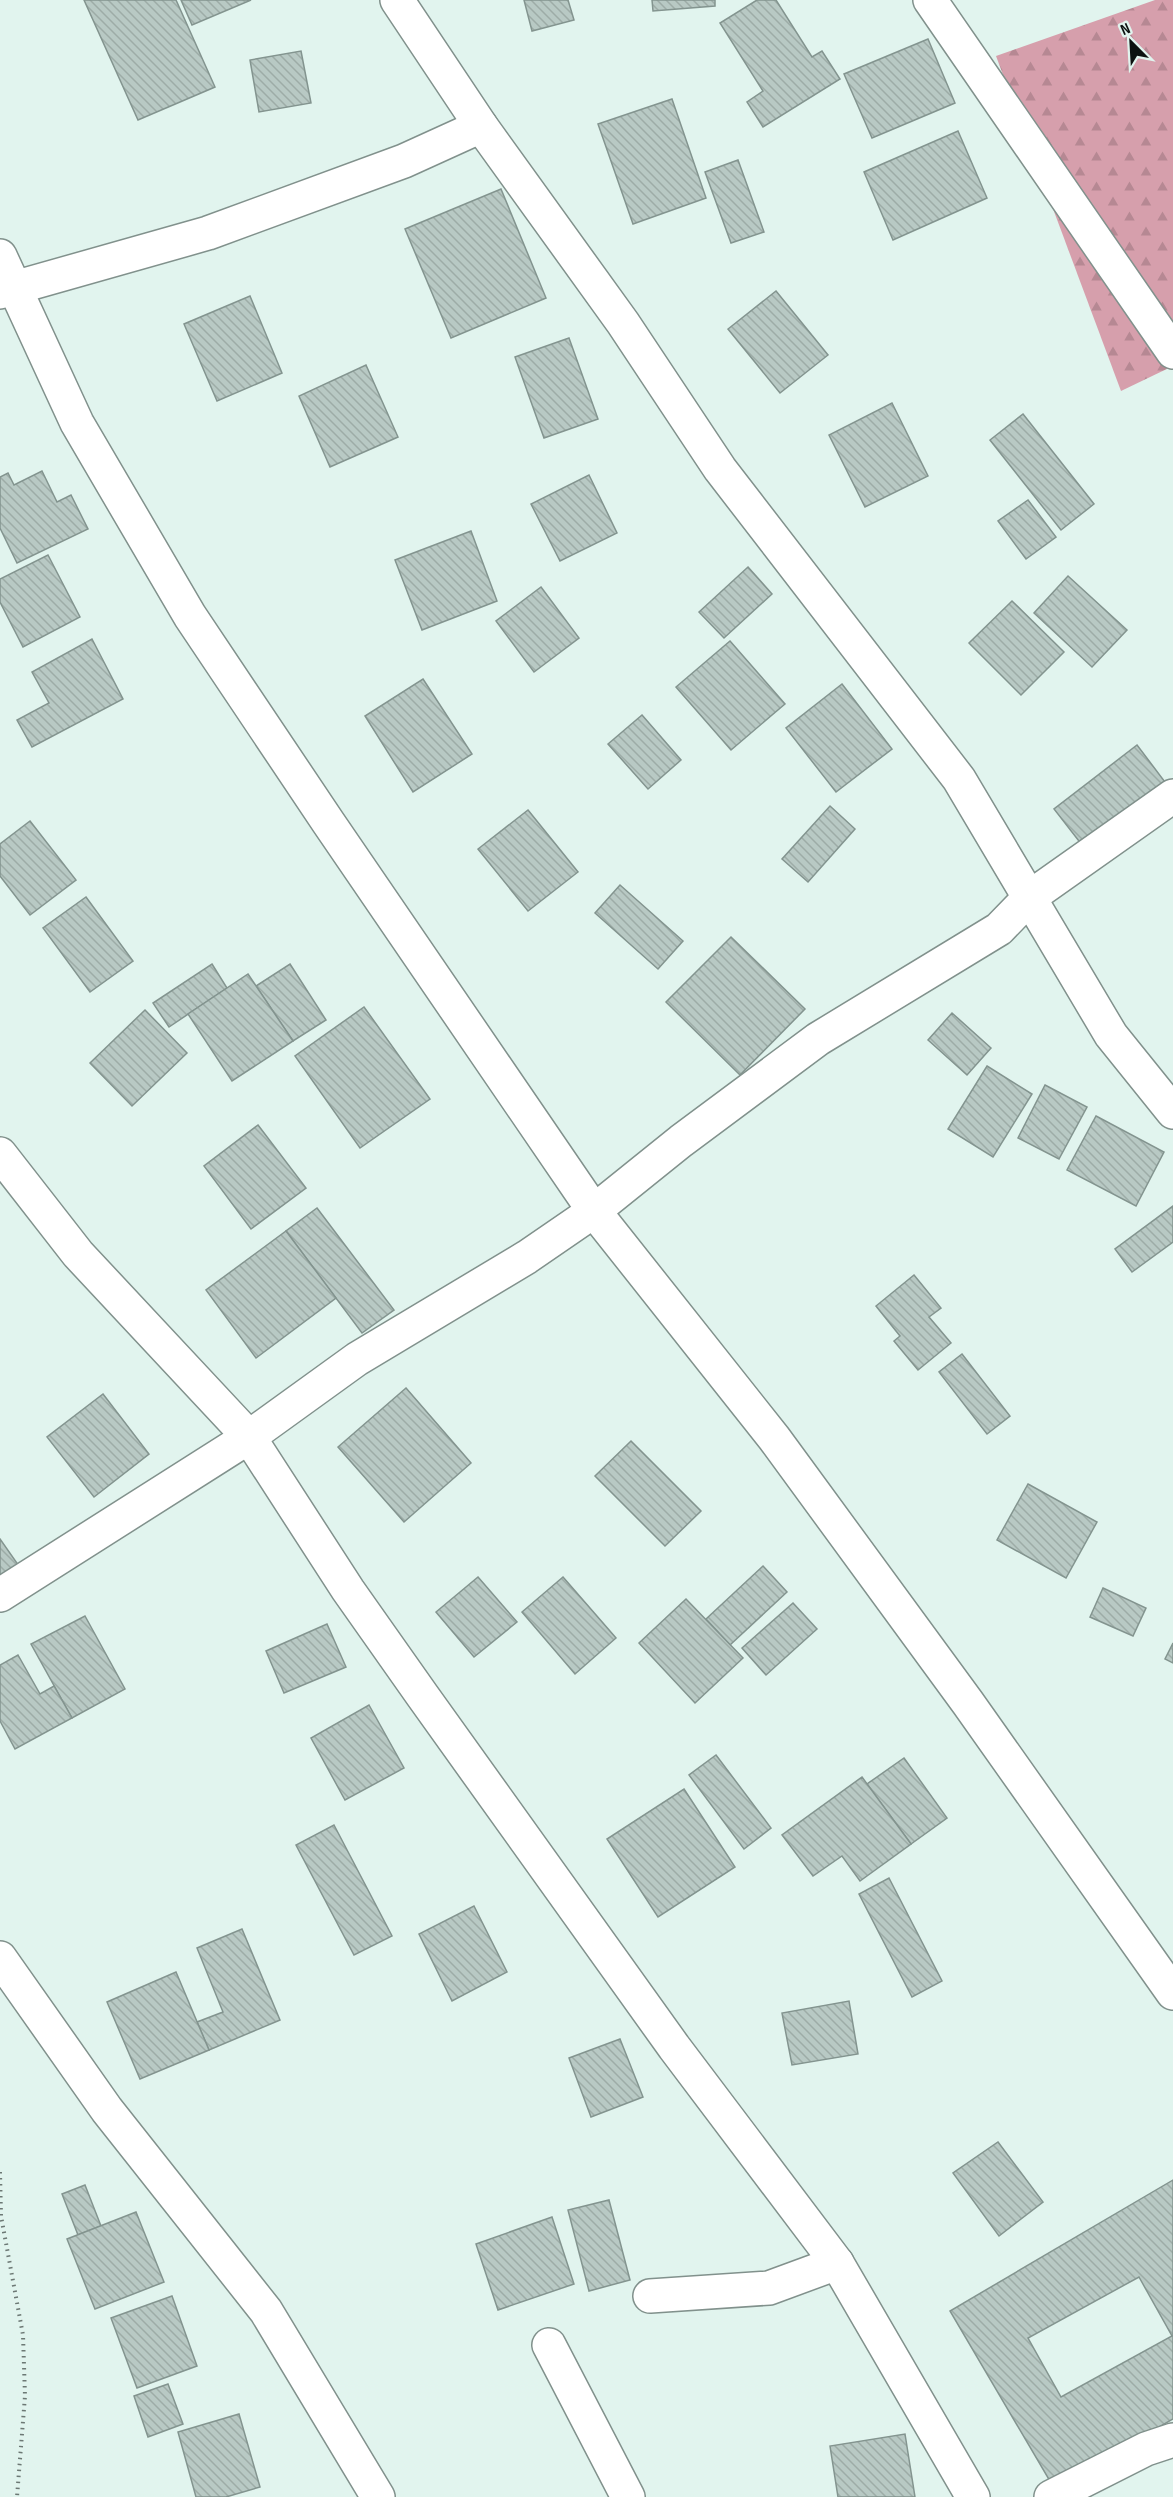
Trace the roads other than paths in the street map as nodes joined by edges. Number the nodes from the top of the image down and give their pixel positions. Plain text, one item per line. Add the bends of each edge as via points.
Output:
1 (397, 0) edge
2 (930, 0) edge
3 (481, 126) junction
4 (0, 256) edge
5 (7, 290) edge
6 (1173, 352) edge
7 (1173, 796) edge
8 (1030, 897) junction
9 (1173, 1112) edge
10 (0, 1154) edge
11 (594, 1210) junction
12 (249, 1437) junction
13 (0, 1595) edge
14 (0, 1958) edge
15 (1173, 1993) edge
16 (837, 2263) junction
17 (650, 2296) dead end
18 (549, 2345) dead end
19 (1173, 2440) edge
20 (378, 2497) edge
21 (628, 2497) edge
22 (973, 2497) edge
23 (1051, 2497) edge

1 - 3 street
2 - 6 street
3 - 5 street via 404,161 208,233
3 - 8 street via 623,323 720,469 958,779
4 - 5 street
5 - 11 street via 77,423 190,616
7 - 8 street
8 - 9 street via 1111,1035
8 - 11 street via 999,929 818,1039
10 - 12 street via 78,1254
11 - 12 street via 487,1282 357,1359
11 - 15 street via 781,1447
12 - 13 street
12 - 16 street via 415,1685 674,2047
14 - 20 street via 107,2110 266,2311
16 - 17 street via 769,2288
16 - 22 street
18 - 21 street
19 - 23 street via 1146,2449

